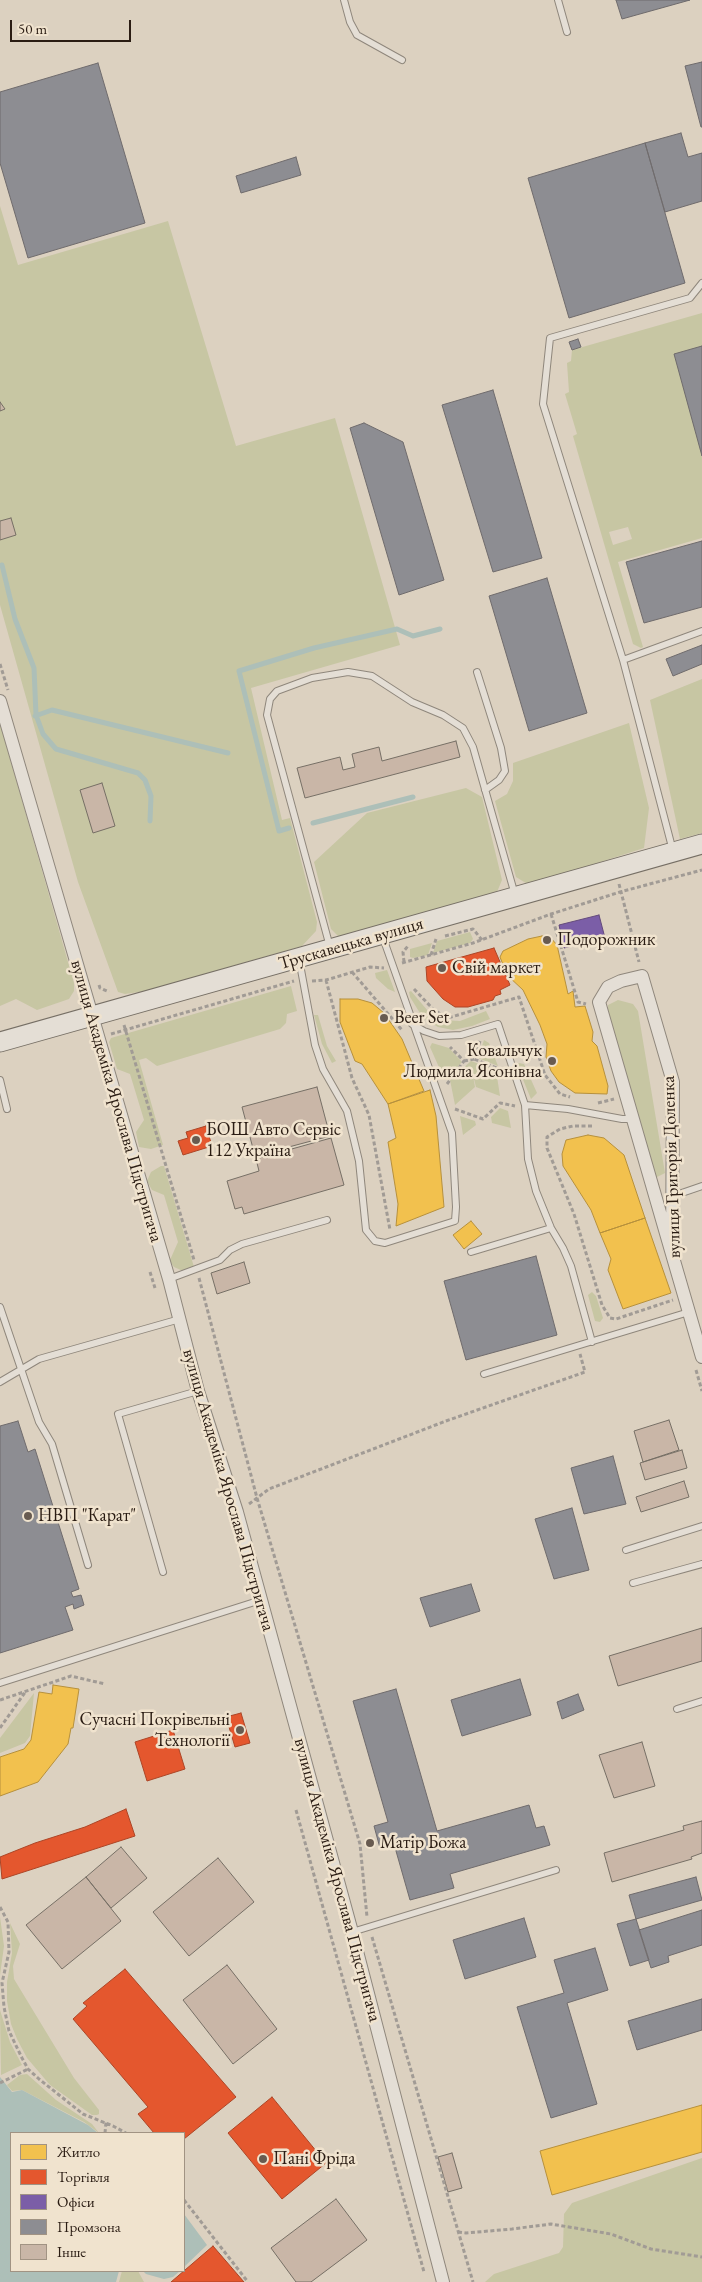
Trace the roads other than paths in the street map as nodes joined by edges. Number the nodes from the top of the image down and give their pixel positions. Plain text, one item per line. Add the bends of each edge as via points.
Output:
1 (344, 0) edge
2 (558, 0) edge
3 (567, 32) dead end
4 (402, 60) dead end
5 (702, 283) edge
6 (702, 631) edge
7 (622, 660) junction
8 (477, 672) dead end
9 (0, 701) edge
10 (485, 790) junction
11 (702, 844) edge
12 (673, 852) junction
13 (516, 897) junction
14 (382, 934) junction
15 (330, 948) junction
16 (298, 959) junction
17 (90, 1016) junction
18 (412, 1024) junction
19 (0, 1042) edge
20 (0, 1080) edge
21 (525, 1105) junction
22 (7, 1109) dead end
23 (633, 1119) junction
24 (702, 1186) edge
25 (672, 1196) junction
26 (327, 1220) dead end
27 (551, 1228) junction
28 (471, 1252) dead end
29 (672, 1254) junction
30 (169, 1279) junction
31 (0, 1307) edge
32 (689, 1312) junction
33 (180, 1319) junction
34 (592, 1342) junction
35 (702, 1357) edge
36 (21, 1370) junction
37 (484, 1374) dead end
38 (0, 1382) edge
39 (198, 1391) junction
40 (702, 1526) edge
41 (626, 1550) dead end
42 (702, 1564) edge
43 (88, 1565) dead end
44 (163, 1572) dead end
45 (633, 1583) dead end
46 (261, 1600) junction
47 (0, 1683) edge
48 (702, 1701) edge
49 (678, 1709) dead end
50 (556, 1870) dead end
51 (352, 1932) junction
52 (443, 2282) edge

1 - 4 lane via 357,35
2 - 3 lane
5 - 7 lane via 690,298 550,338 543,404
6 - 7 lane
7 - 12 lane
8 - 10 lane via 501,748 504,771 502,777
9 - 17 street, вулиця Академіка Ярослава Підстригача
10 - 13 lane
10 - 15 lane via 473,747 463,728 452,719 412,702 372,676 348,672 324,675 287,686 274,695 267,710 267,722
11 - 12 street, Трускавецька вулиця
12 - 13 street, Трускавецька вулиця
13 - 14 street, Трускавецька вулиця
14 - 15 street, Трускавецька вулиця
14 - 18 lane
15 - 16 street, Трускавецька вулиця
16 - 17 street, Трускавецька вулиця
16 - 18 lane via 315,1045 323,1069 347,1111 359,1160 366,1230 375,1241 385,1243 455,1222 452,1133
17 - 19 street, Трускавецька вулиця
17 - 30 street, вулиця Академіка Ярослава Підстригача
18 - 21 lane via 439,1036 461,1035 498,1024
20 - 22 lane
21 - 23 lane
21 - 27 lane via 528,1159 536,1191
23 - 25 street, вулиця Григорія Доленка via 599,1002 608,987 642,976 672,1082
23 - 29 street
24 - 25 lane
25 - 29 street, вулиця Григорія Доленка
26 - 30 lane via 242,1244 220,1260
27 - 28 lane
27 - 34 lane via 571,1266
29 - 32 street, вулиця Григорія Доленка
30 - 33 street, вулиця Академіка Ярослава Підстригача
31 - 36 lane
32 - 34 lane
32 - 35 street, вулиця Григорія Доленка
33 - 36 lane via 40,1359
33 - 39 street, вулиця Академіка Ярослава Підстригача
34 - 37 lane
36 - 38 lane
36 - 43 lane via 39,1422 52,1444
39 - 44 lane via 118,1414
39 - 46 street, вулиця Академіка Ярослава Підстригача
40 - 41 lane
42 - 45 lane
46 - 47 lane
46 - 51 street, вулиця Академіка Ярослава Підстригача
48 - 49 lane
50 - 51 lane
51 - 52 street, вулиця Академіка Ярослава Підстригача

